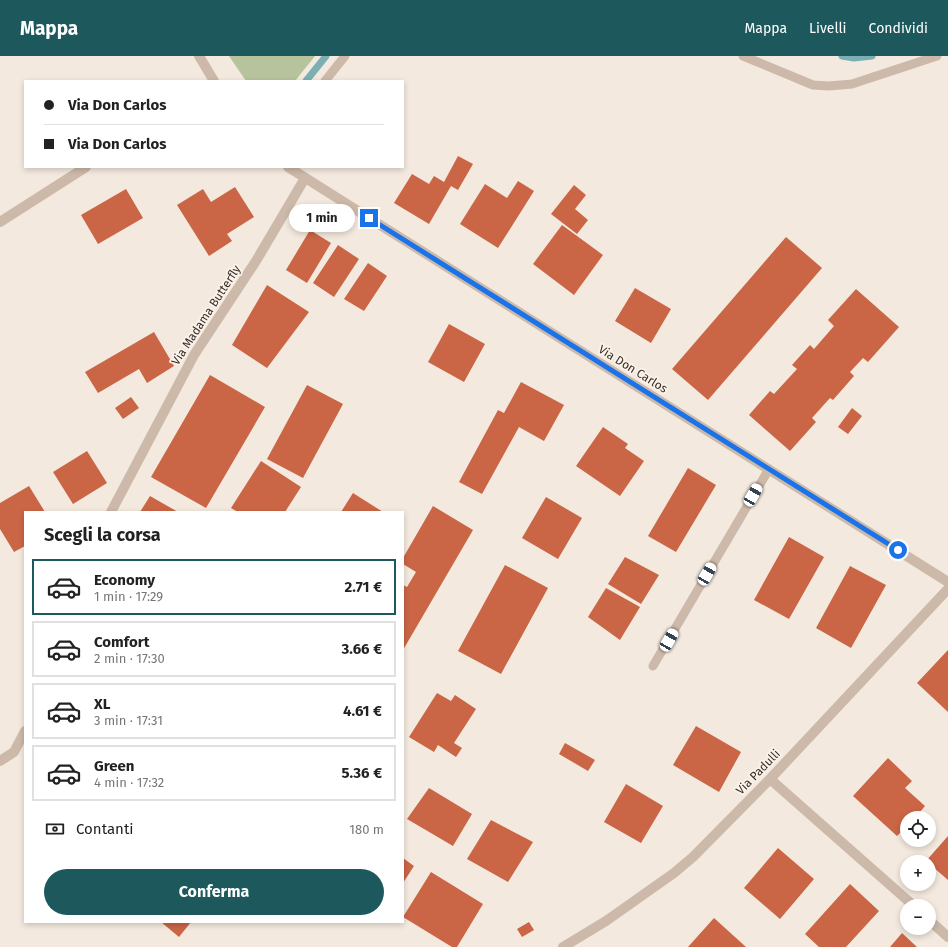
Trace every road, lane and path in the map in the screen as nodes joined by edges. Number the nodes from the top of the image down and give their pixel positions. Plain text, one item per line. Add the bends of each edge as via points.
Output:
1 (199, 56) edge
2 (345, 56) edge
3 (744, 56) edge
4 (938, 56) edge
5 (213, 80) edge
6 (326, 80) edge
7 (84, 168) edge
8 (290, 168) edge
9 (305, 178) junction
10 (0, 222) edge
11 (769, 469) junction
12 (112, 511) edge
13 (948, 582) edge
14 (948, 588) edge
15 (653, 666) dead end
16 (24, 734) edge
17 (0, 761) edge
18 (770, 779) junction
19 (906, 899) edge
20 (936, 926) edge
21 (948, 937) edge
22 (563, 947) edge

1 - 5 street
2 - 6 lane
3 - 4 lane via 814,85 829,86 852,84
7 - 10 street
8 - 9 street, Via Don Carlos
9 - 11 street, Via Don Carlos
9 - 12 street, Via Madama Butterfly via 256,261 194,355
11 - 13 street, Via Don Carlos
11 - 15 lane
14 - 18 street, Via Padulli
16 - 17 street via 14,752
18 - 19 street
18 - 22 street, Via Padulli via 674,873 606,921
20 - 21 street

